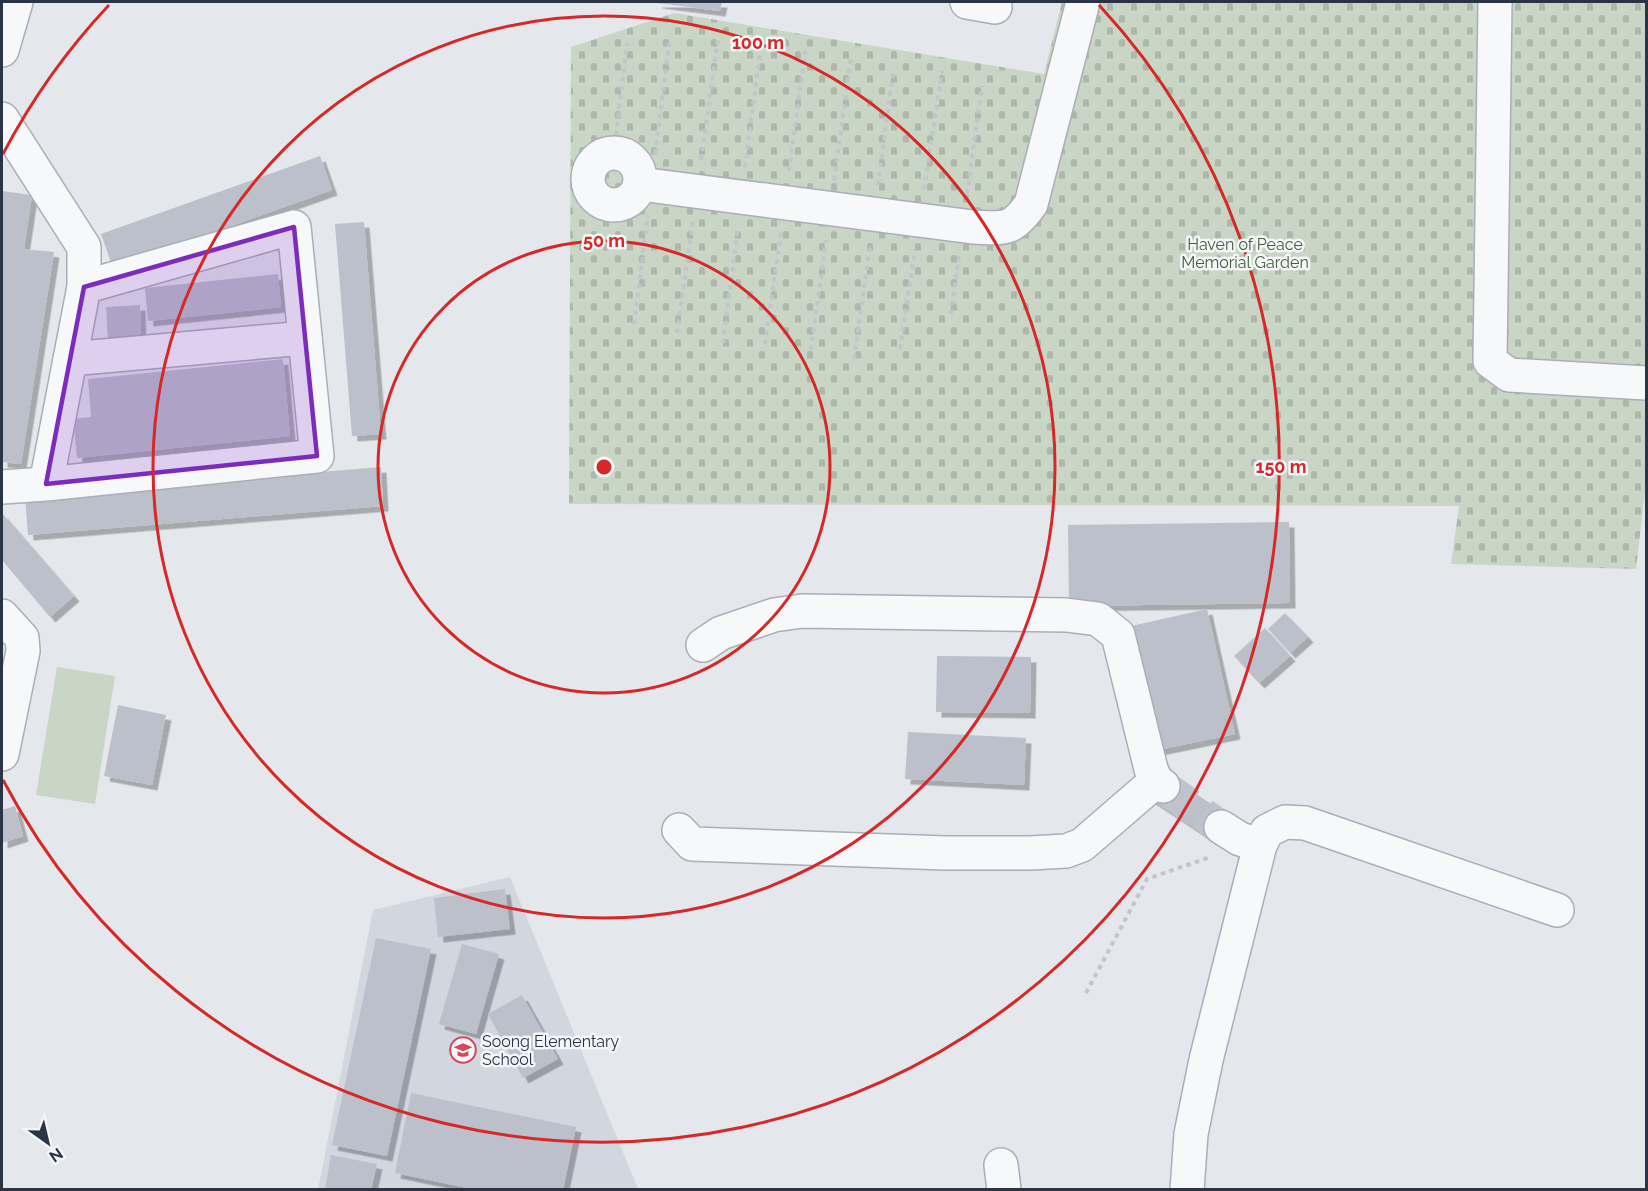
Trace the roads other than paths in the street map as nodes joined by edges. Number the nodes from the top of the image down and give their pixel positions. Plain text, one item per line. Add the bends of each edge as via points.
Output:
1 (16, 2) edge
2 (1083, 2) edge
3 (1495, 2) edge
4 (2, 50) edge
5 (2, 119) edge
6 (640, 184) junction
7 (84, 287) junction
8 (305, 338) junction
9 (70, 359) junction
10 (1647, 383) edge
11 (46, 483) junction
12 (2, 487) edge
13 (2, 616) edge
14 (703, 645) dead end
15 (2, 754) edge
16 (1221, 827) tunnel mouth
17 (679, 830) dead end
18 (1255, 844) junction
19 (1557, 910) dead end
20 (1187, 1190) edge

1 - 4 street
2 - 6 street via 1031,204 1020,219 1005,228
3 - 10 street via 1490,361 1509,375
5 - 7 street via 84,247
6 - 6 street via 630,200 610,205 599,202 591,193 588,171 602,156 621,153 636,165
7 - 8 street via 294,227
7 - 9 street
8 - 9 street
8 - 11 street via 317,456
9 - 11 street
11 - 12 street
13 - 15 street via 22,638 23,651
14 - 17 street via 720,633 774,615 802,611 1066,615 1098,619 1118,635 1151,769 1159,783 1082,845 1065,851 946,853 692,844
16 - 18 street
18 - 19 street via 1267,831 1285,822 1305,823
18 - 20 street via 1191,1134

